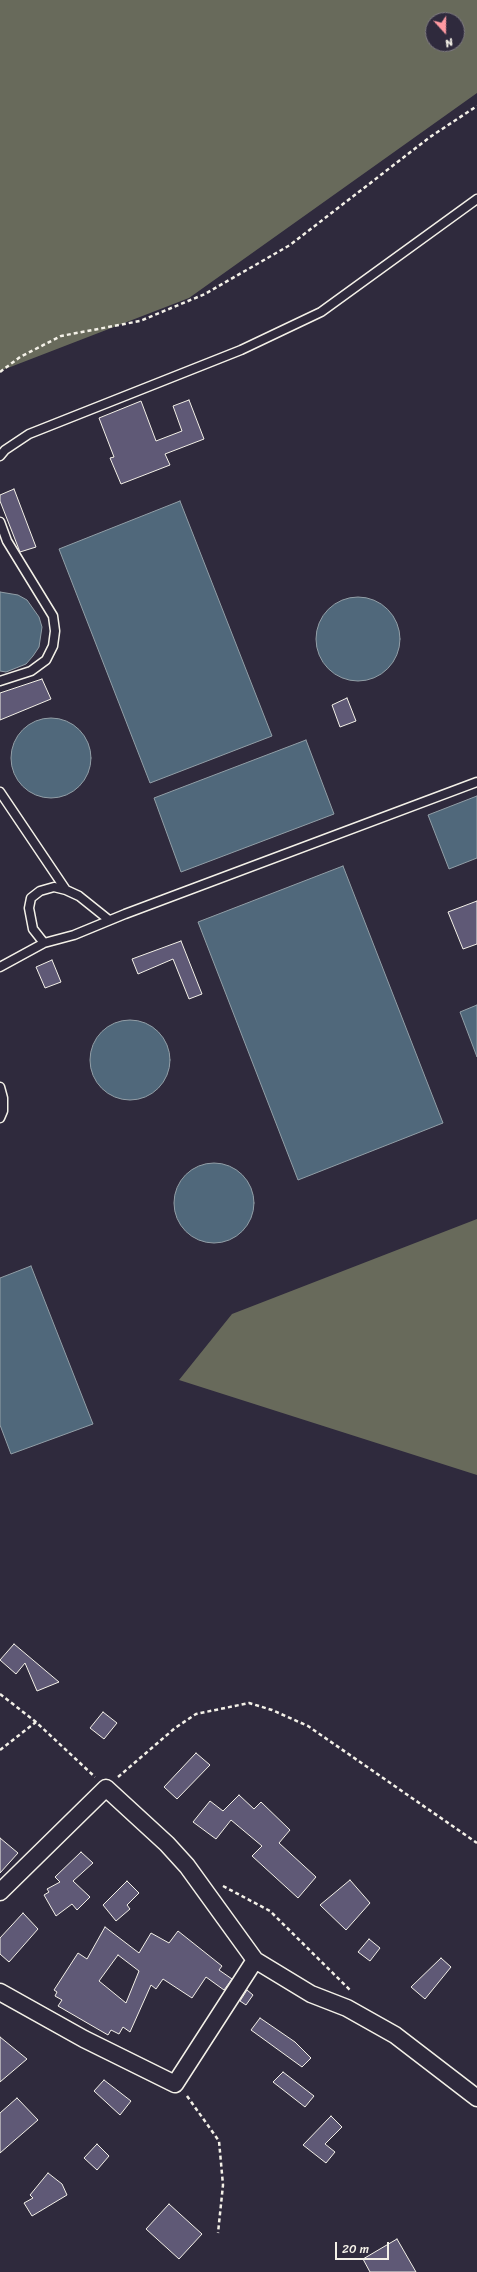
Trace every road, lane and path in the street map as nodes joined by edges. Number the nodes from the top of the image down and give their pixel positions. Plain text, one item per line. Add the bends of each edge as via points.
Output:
1 (477, 106) edge
2 (477, 199) edge
3 (0, 372) edge
4 (0, 456) edge
5 (0, 522) edge
6 (0, 681) edge
7 (477, 782) edge
8 (0, 792) edge
9 (66, 890) junction
10 (109, 920) junction
11 (44, 943) junction
12 (0, 967) edge
13 (0, 1087) edge
14 (0, 1118) edge
15 (0, 1694) edge
16 (36, 1722) junction
17 (0, 1750) edge
18 (106, 1788) junction
19 (477, 1843) edge
20 (222, 1885) dead end
21 (0, 1892) edge
22 (255, 1960) junction
23 (0, 1992) edge
24 (352, 1992) dead end
25 (175, 2084) junction
26 (477, 2098) edge
27 (218, 2233) dead end

1 - 3 path via 430,137 290,245 205,294 140,321 61,336 20,357
2 - 4 lane via 321,312 235,353 29,434
5 - 6 lane via 7,541 53,616 55,631 53,646 46,660 31,671
7 - 10 lane
8 - 9 lane
9 - 10 lane via 79,896
9 - 11 lane via 54,887 40,890 31,898 29,908 33,929
10 - 11 lane via 74,936
11 - 12 lane
13 - 14 lane via 3,1098
15 - 16 path
16 - 17 path
16 - 18 path
18 - 19 path via 174,1728 196,1714 249,1703 308,1726
18 - 21 street
18 - 22 street via 187,1866
20 - 24 path via 270,1911
22 - 25 street
22 - 26 street via 311,1994 347,2008 395,2035
23 - 25 street via 84,2039
25 - 27 path via 191,2100 219,2141 223,2185

